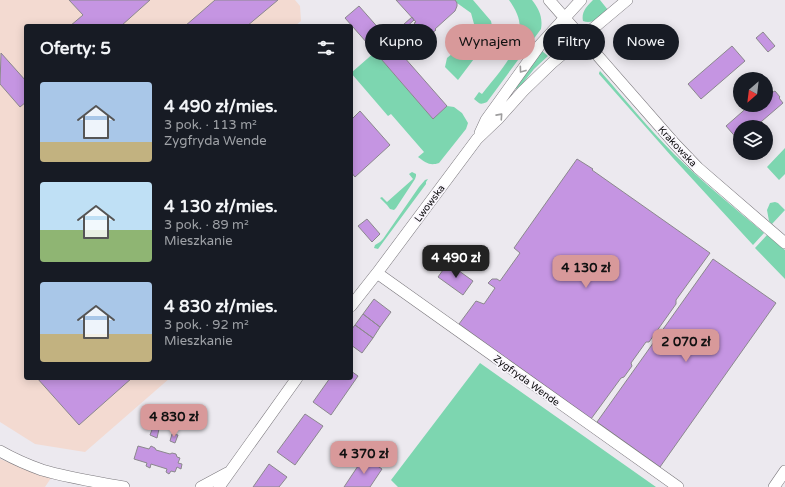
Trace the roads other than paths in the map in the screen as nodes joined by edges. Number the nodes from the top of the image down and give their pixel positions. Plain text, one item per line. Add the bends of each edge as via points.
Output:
1 (548, 0) edge
2 (581, 0) edge
3 (627, 0) edge
4 (564, 18) junction
5 (569, 24) edge
6 (599, 24) edge
7 (555, 60) edge
8 (601, 60) edge
9 (477, 139) junction
10 (785, 243) edge
11 (377, 273) junction
12 (353, 303) edge
13 (296, 380) edge
14 (0, 451) edge
15 (231, 470) junction
16 (785, 471) edge
17 (124, 487) edge
18 (201, 487) edge
19 (220, 487) edge
20 (678, 487) edge
21 (774, 487) edge

1 - 4 street
2 - 4 street, Lwowska
3 - 6 street, Lwowska
4 - 5 street, Krakowska
4 -> 9 street, Lwowska via 540,45 486,120
9 -> 7 street, Lwowska
8 - 10 street, Krakowska via 698,168
9 - 11 street, Lwowska
11 - 12 street, Lwowska
11 - 20 street, Zygfryda Wende
13 - 15 street
14 - 17 street via 42,470
15 - 18 street
15 - 19 street
16 - 21 street

